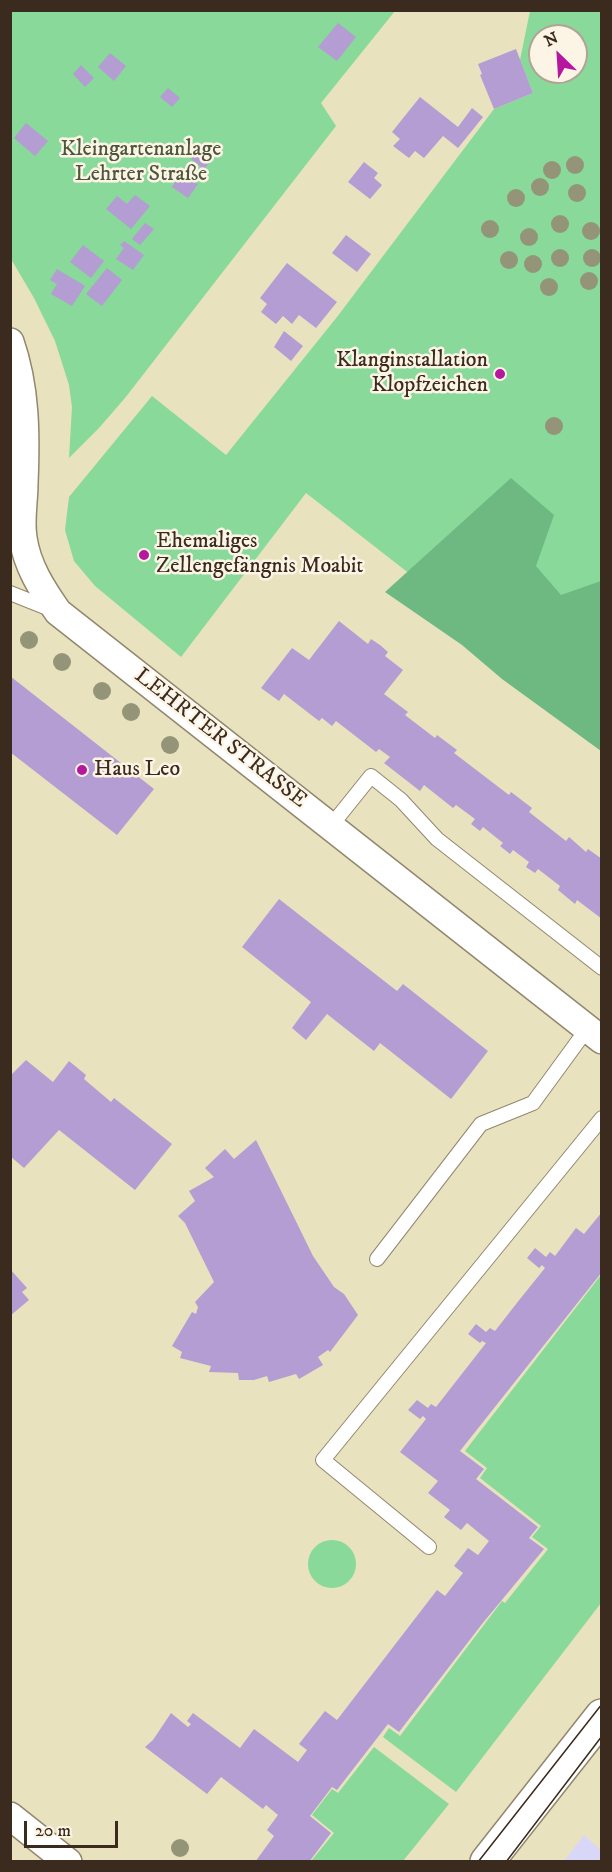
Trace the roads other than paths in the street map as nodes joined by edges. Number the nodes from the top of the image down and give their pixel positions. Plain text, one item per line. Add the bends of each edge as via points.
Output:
1 (10, 342) edge
2 (10, 593) edge
3 (58, 612) junction
4 (330, 827) junction
5 (602, 968) edge
6 (594, 1035) edge
7 (602, 1118) edge
8 (377, 1259) dead end
9 (429, 1547) dead end
10 (602, 1716) edge
11 (10, 1816) edge
12 (68, 1862) edge
13 (487, 1862) edge

1 - 3 street, LEHRTER STRASSE via 18,363 24,409 23,538 36,580
2 - 3 lane
3 - 4 street, LEHRTER STRASSE
4 - 5 lane via 371,776 401,800 437,839
4 - 6 street, LEHRTER STRASSE
6 - 8 lane via 533,1103 482,1124
7 - 9 lane via 323,1460
10 - 13 main road
11 - 12 street

